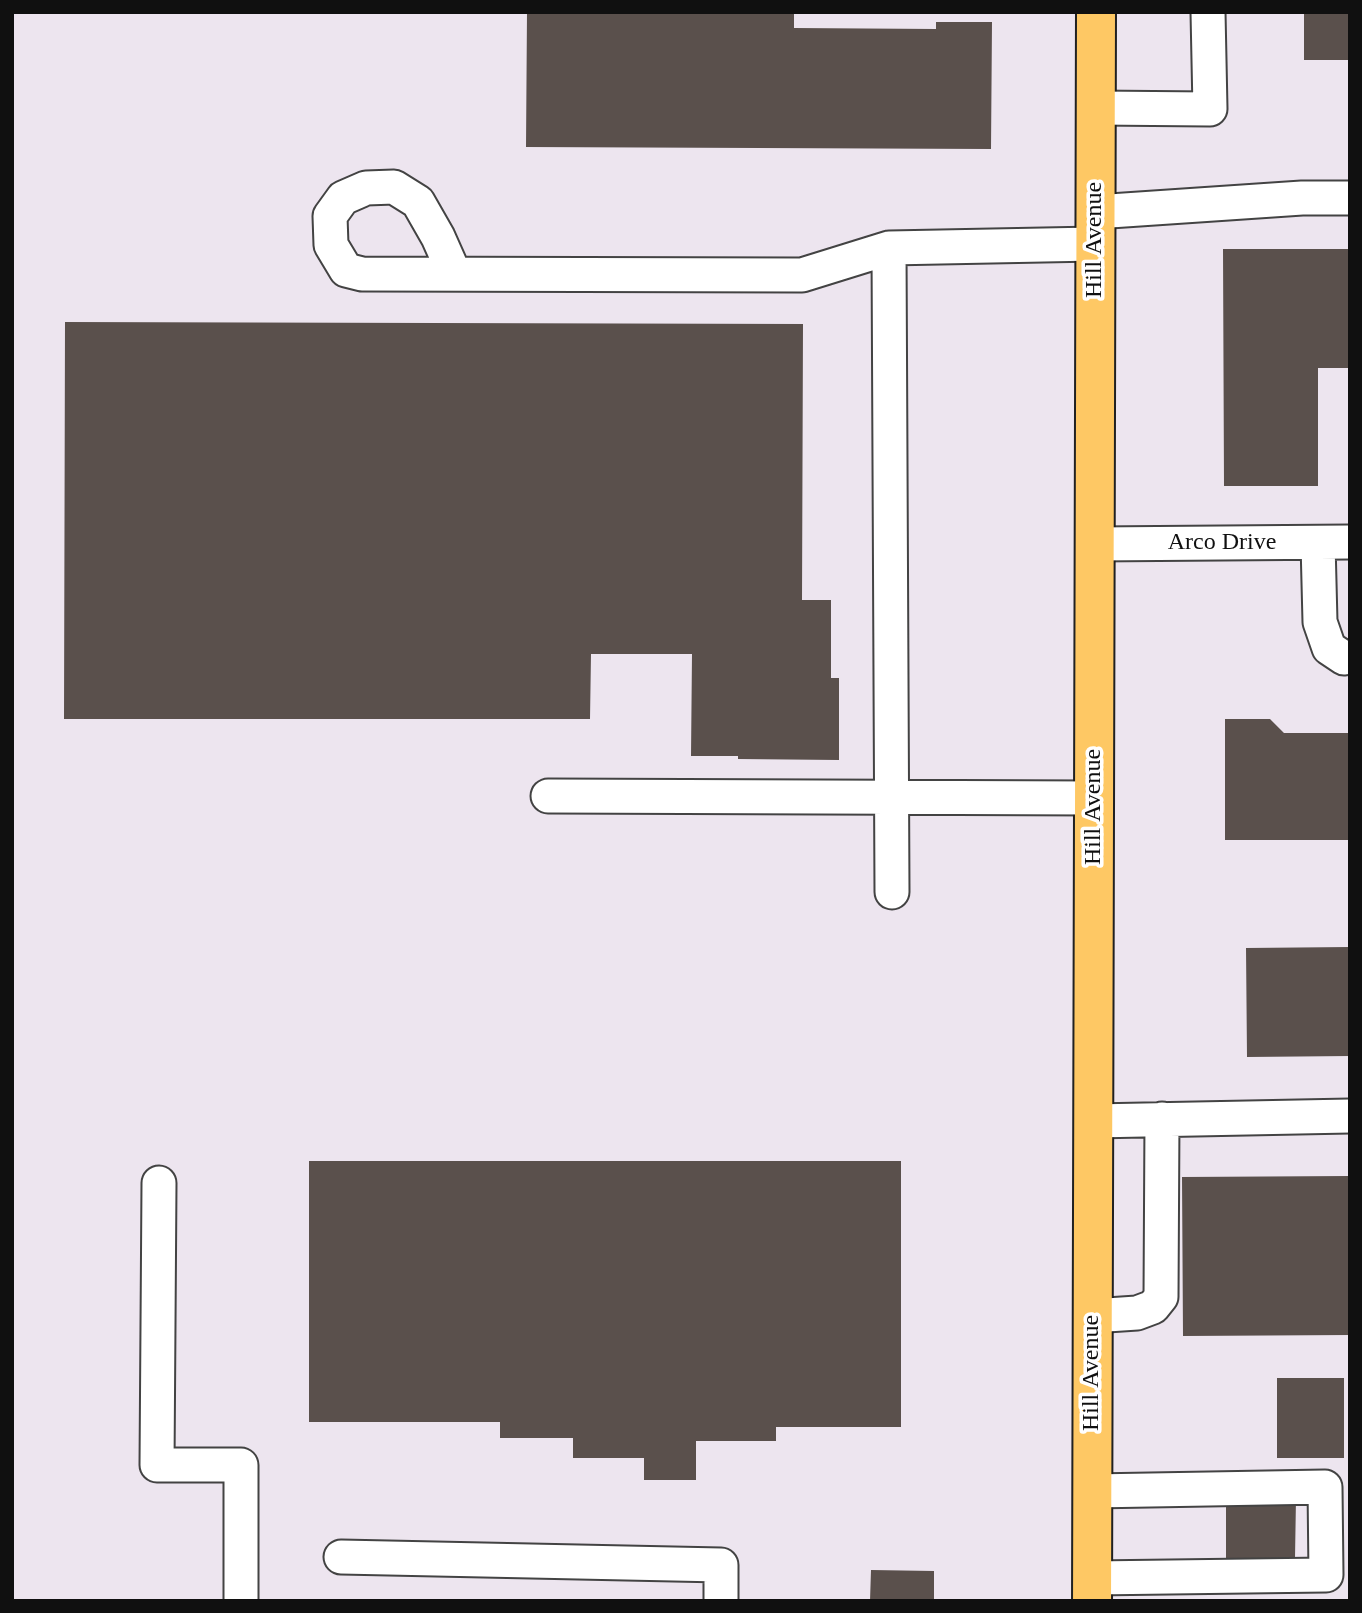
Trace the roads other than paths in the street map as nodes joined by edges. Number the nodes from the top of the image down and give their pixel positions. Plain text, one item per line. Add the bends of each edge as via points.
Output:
1 (1096, 12) edge
2 (1208, 12) edge
3 (1096, 108) junction
4 (1350, 198) edge
5 (1095, 228) junction
6 (888, 248) junction
7 (454, 274) dead end
8 (1334, 543) edge
9 (1094, 544) junction
10 (1350, 657) edge
11 (548, 796) dead end
12 (892, 796) junction
13 (1094, 797) junction
14 (892, 892) dead end
15 (1350, 1116) edge
16 (1162, 1119) junction
17 (1093, 1121) junction
18 (159, 1183) dead end
19 (1092, 1315) junction
20 (1092, 1491) junction
21 (341, 1558) dead end
22 (1092, 1590) edge
23 (241, 1601) edge
24 (721, 1601) edge

1 - 3 main road, Hill Avenue
2 - 3 street via 1210,109
3 - 5 main road, Hill Avenue
4 - 5 street via 1301,198
5 - 6 street
5 - 9 main road, Hill Avenue
6 - 7 street via 802,275
6 - 12 street
8 - 9 street, Arco Drive
8 - 10 street via 1320,622 1329,648
9 - 13 main road, Hill Avenue
11 - 12 street
12 - 13 street
12 - 14 street
13 - 17 main road, Hill Avenue
15 - 16 street
16 - 17 street
16 - 19 street via 1161,1297 1153,1307 1137,1313
17 - 19 main road, Hill Avenue
18 - 23 street via 157,1465 241,1465
19 - 20 main road, Hill Avenue
20 - 22 main road, Hill Avenue
20 - 22 street via 1325,1488 1326,1575
21 - 24 street via 721,1565

